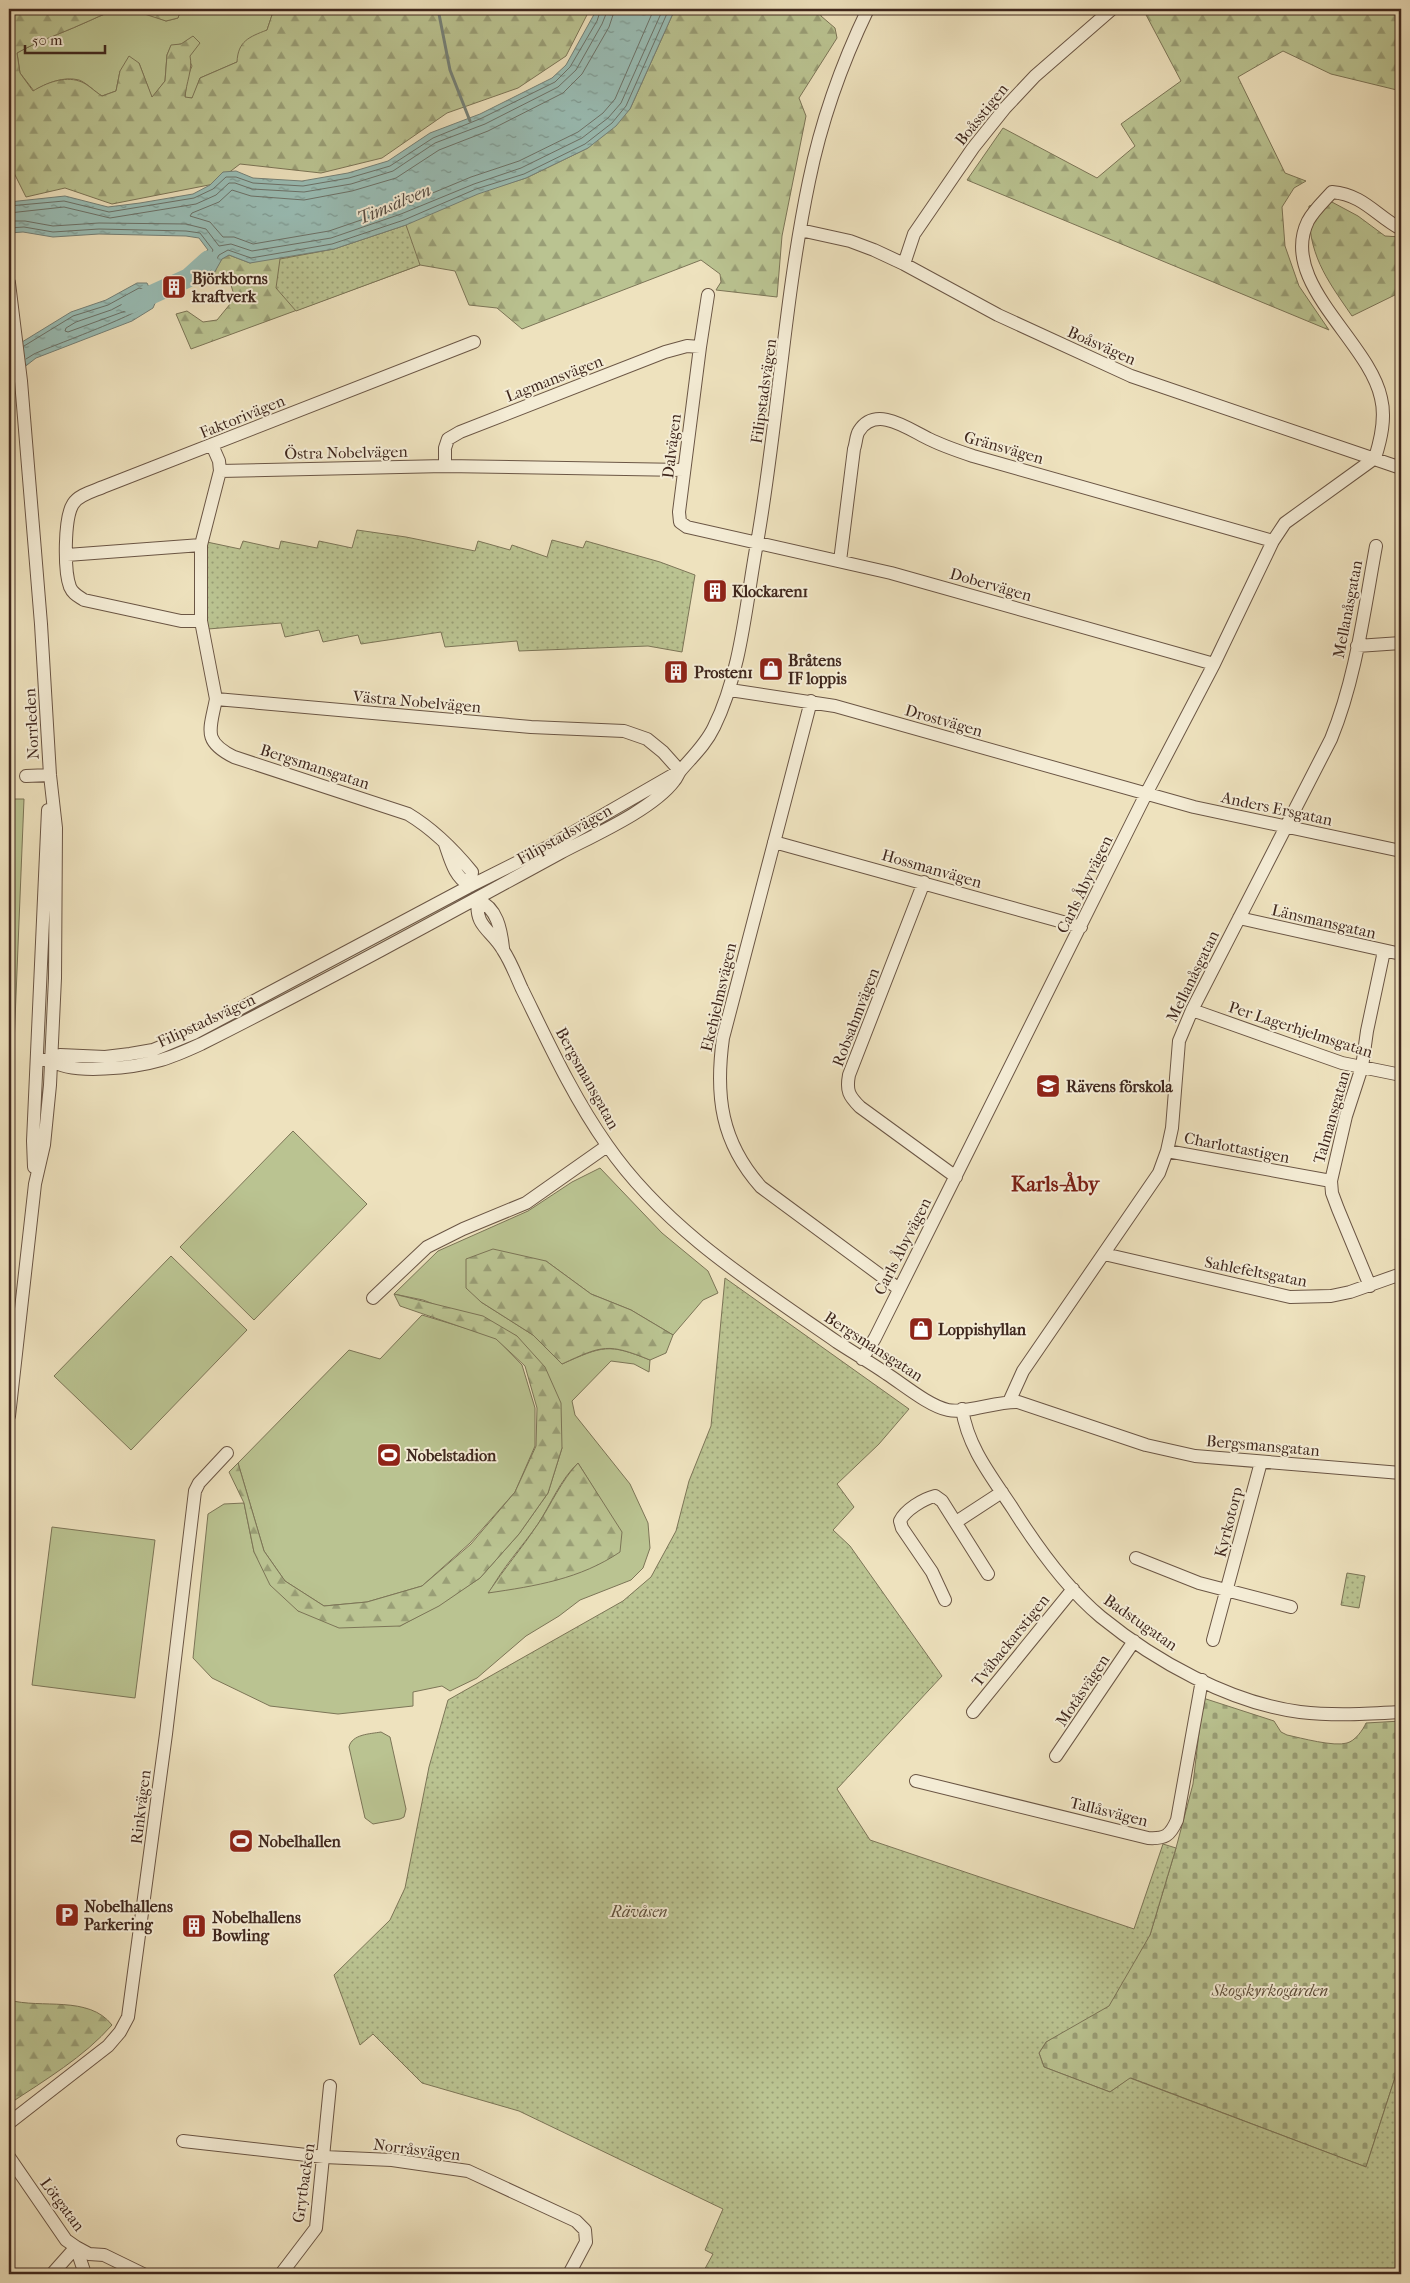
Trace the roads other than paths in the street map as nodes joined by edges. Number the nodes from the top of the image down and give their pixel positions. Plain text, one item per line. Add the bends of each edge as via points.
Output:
1 (868, 9) edge
2 (1112, 9) edge
3 (1401, 229) edge
4 (800, 230) junction
5 (904, 264) junction
6 (9, 283) edge
7 (708, 295) dead end
8 (474, 342) dead end
9 (700, 347) junction
10 (212, 445) junction
11 (1375, 458) junction
12 (445, 466) junction
13 (1401, 468) edge
14 (684, 470) junction
15 (220, 471) junction
16 (1273, 541) junction
17 (757, 542) junction
18 (200, 545) junction
19 (1376, 546) dead end
20 (67, 555) junction
21 (840, 561) junction
22 (201, 621) junction
23 (1401, 643) edge
24 (1357, 646) junction
25 (1214, 664) junction
26 (730, 690) junction
27 (216, 699) junction
28 (811, 701) junction
29 (680, 771) junction
30 (50, 775) junction
31 (26, 776) dead end
32 (1146, 794) junction
33 (1286, 826) junction
34 (774, 842) junction
35 (1401, 851) edge
36 (924, 882) junction
37 (470, 886) junction
38 (478, 900) junction
39 (1240, 918) junction
40 (1081, 927) junction
41 (1384, 951) junction
42 (1401, 954) edge
43 (1192, 1010) junction
44 (37, 1060) junction
45 (51, 1060) junction
46 (1362, 1067) junction
47 (1401, 1075) edge
48 (608, 1146) junction
49 (1167, 1151) junction
50 (956, 1177) junction
51 (1331, 1181) junction
52 (35, 1184) junction
53 (1104, 1254) junction
54 (1401, 1274) edge
55 (1370, 1286) junction
56 (899, 1289) junction
57 (373, 1298) dead end
58 (862, 1359) junction
59 (1009, 1402) junction
60 (962, 1409) junction
61 (9, 1416) edge
62 (227, 1453) dead end
63 (1261, 1462) junction
64 (1401, 1473) edge
65 (1002, 1492) junction
66 (956, 1522) junction
67 (1136, 1558) dead end
68 (988, 1574) dead end
69 (1073, 1589) junction
70 (1228, 1590) junction
71 (945, 1600) dead end
72 (1291, 1606) dead end
73 (1213, 1640) dead end
74 (1134, 1641) junction
75 (1202, 1680) junction
76 (973, 1712) dead end
77 (1401, 1712) edge
78 (1056, 1756) dead end
79 (916, 1781) dead end
80 (330, 2086) dead end
81 (9, 2123) edge
82 (183, 2141) dead end
83 (9, 2157) edge
84 (324, 2157) junction
85 (76, 2247) junction
86 (52, 2274) edge
87 (85, 2274) edge
88 (144, 2274) edge
89 (281, 2274) edge
90 (569, 2274) edge

1 - 4 street, Filipstadsvägen via 827,115
2 - 5 street, Boåsstigen via 1035,76 1005,108 973,148 914,234
3 - 11 street via 1362,200 1347,193 1332,192 1308,221 1303,236 1302,250 1308,277 1359,351 1379,388 1383,423
4 - 5 street, Boåsvägen via 850,241
4 - 17 street, Filipstadsvägen
5 - 11 street, Boåsvägen via 998,315 1131,376
6 - 30 street, Norrleden via 21,381
7 - 9 street, Dalvägen
8 - 10 street, Faktorivägen
9 - 12 street, Lagmansvägen via 687,346 665,352 460,432 448,439
9 - 14 street, Dalvägen
10 - 15 street
10 - 20 street, Faktorivägen via 103,487 74,502 65,531
11 - 13 street, Boåsvägen
11 - 16 street, Carls Åbyvägen via 1285,523
12 - 14 street, Östra Nobelvägen
12 - 15 street, Östra Nobelvägen
14 - 17 street, Dalvägen via 680,522 687,527
15 - 18 street
16 - 21 street, Gränsvägen via 973,456 890,420 880,419 867,422 858,431
16 - 25 street, Carls Åbyvägen
17 - 21 street, Dobervägen
17 - 26 street, Filipstadsvägen
18 - 20 street
18 - 22 street
19 - 24 street, Mellanåsgatan
20 - 22 street via 70,586 75,595 84,600 181,621
21 - 25 street, Dobervägen
22 - 27 street
23 - 24 street
24 - 33 street, Mellanåsgatan via 1339,719
25 - 32 street, Carls Åbyvägen
26 - 28 street, Drostvägen
26 - 29 street, Filipstadsvägen via 712,731
27 - 29 street, Västra Nobelvägen via 531,727 624,731 647,739
27 - 37 street, Bergsmansgatan via 211,740 219,750 408,814 423,822 455,851 472,872
28 - 32 street, Drostvägen
28 - 34 street, Ekehjelmsvägen
29 - 37 street, Filipstadsvägen via 546,848
29 - 38 street, Filipstadsvägen via 662,793 634,812
30 - 31 street
30 - 44 street, Norrleden
30 - 45 street, Norrleden via 56,828
32 - 33 street, Anders Ersgatan
32 - 40 street, Carls Åbyvägen
33 - 35 street, Anders Ersgatan
33 - 39 street, Mellanåsgatan
34 - 36 street, Hossmanvägen
34 - 56 street, Ekehjelmsvägen via 723,1038 718,1084 722,1110 736,1153 761,1187
36 - 40 street, Hossmanvägen
36 - 50 street, Robsahmvägen via 847,1087 850,1097 860,1107
37 - 38 street, Bergsmansgatan
37 - 45 street, Filipstadsvägen via 173,1043 130,1054 60,1056
38 - 45 street, Filipstadsvägen via 180,1053 160,1060 111,1068 59,1066
38 - 48 street, Bergsmansgatan via 476,912 480,920 503,948 552,1051
39 - 41 street, Länsmansgatan
39 - 43 street, Mellanåsgatan
40 - 50 street, Carls Åbyvägen
41 - 42 street, Länsmansgatan
41 - 46 street, Talmansgatan
43 - 46 street, Per Lagerhjelmsgatan via 1342,1063
43 - 49 street, Mellanåsgatan via 1179,1041
44 - 45 street
44 - 52 street, Norrleden via 33,1141
45 - 52 street, Norrleden via 44,1146
46 - 47 street, Per Lagerhjelmsgatan
46 - 51 street, Talmansgatan via 1346,1116
48 - 57 street via 526,1203 463,1229 428,1248
48 - 58 street, Bergsmansgatan via 647,1193 682,1228
49 - 51 street, Charlottastigen
49 - 53 street, Mellanåsgatan via 1150,1188
50 - 56 street, Carls Åbyvägen
51 - 55 street, Talmansgatan via 1332,1193
52 - 61 street, Norrleden
53 - 55 street, Sahlefeltsgatan via 1290,1297 1332,1296
53 - 59 street, Mellanåsgatan via 1023,1371
54 - 55 street, Sahlefeltsgatan
56 - 58 street, Carls Åbyvägen
58 - 60 street, Bergsmansgatan via 940,1407
59 - 60 street, Bergsmansgatan
59 - 63 street, Bergsmansgatan via 1028,1404 1169,1451
60 - 65 street, Badstugatan via 970,1443
62 - 81 street, Rinkvägen via 199,1483 195,1492 128,2017 108,2046
63 - 64 street, Bergsmansgatan
63 - 70 street, Kyrkotorp
65 - 66 street
65 - 69 street, Badstugatan via 1030,1535
66 - 68 street
66 - 71 street via 935,1496 903,1515 900,1521 932,1572
67 - 70 street via 1175,1575
69 - 74 street, Badstugatan via 1100,1616
69 - 76 street, Tvåbackarstigen
70 - 72 street
70 - 73 street, Kyrkotorp
74 - 75 street, Badstugatan
74 - 78 street, Motåsvägen
75 - 77 street, Badstugatan via 1234,1696 1298,1712 1355,1715
75 - 79 street, Tallåsvägen via 1178,1820 1172,1832 1161,1839
80 - 84 street, Grytbacken
82 - 84 street, Norråsvägen
83 - 85 street, Lötgatan via 66,2240
84 - 89 street, Grytbacken via 316,2228
84 - 90 street, Norråsvägen via 384,2159 468,2171 576,2221 585,2230 586,2242
85 - 86 street
85 - 87 street, Lötgatan
85 - 88 street via 89,2254 104,2255

